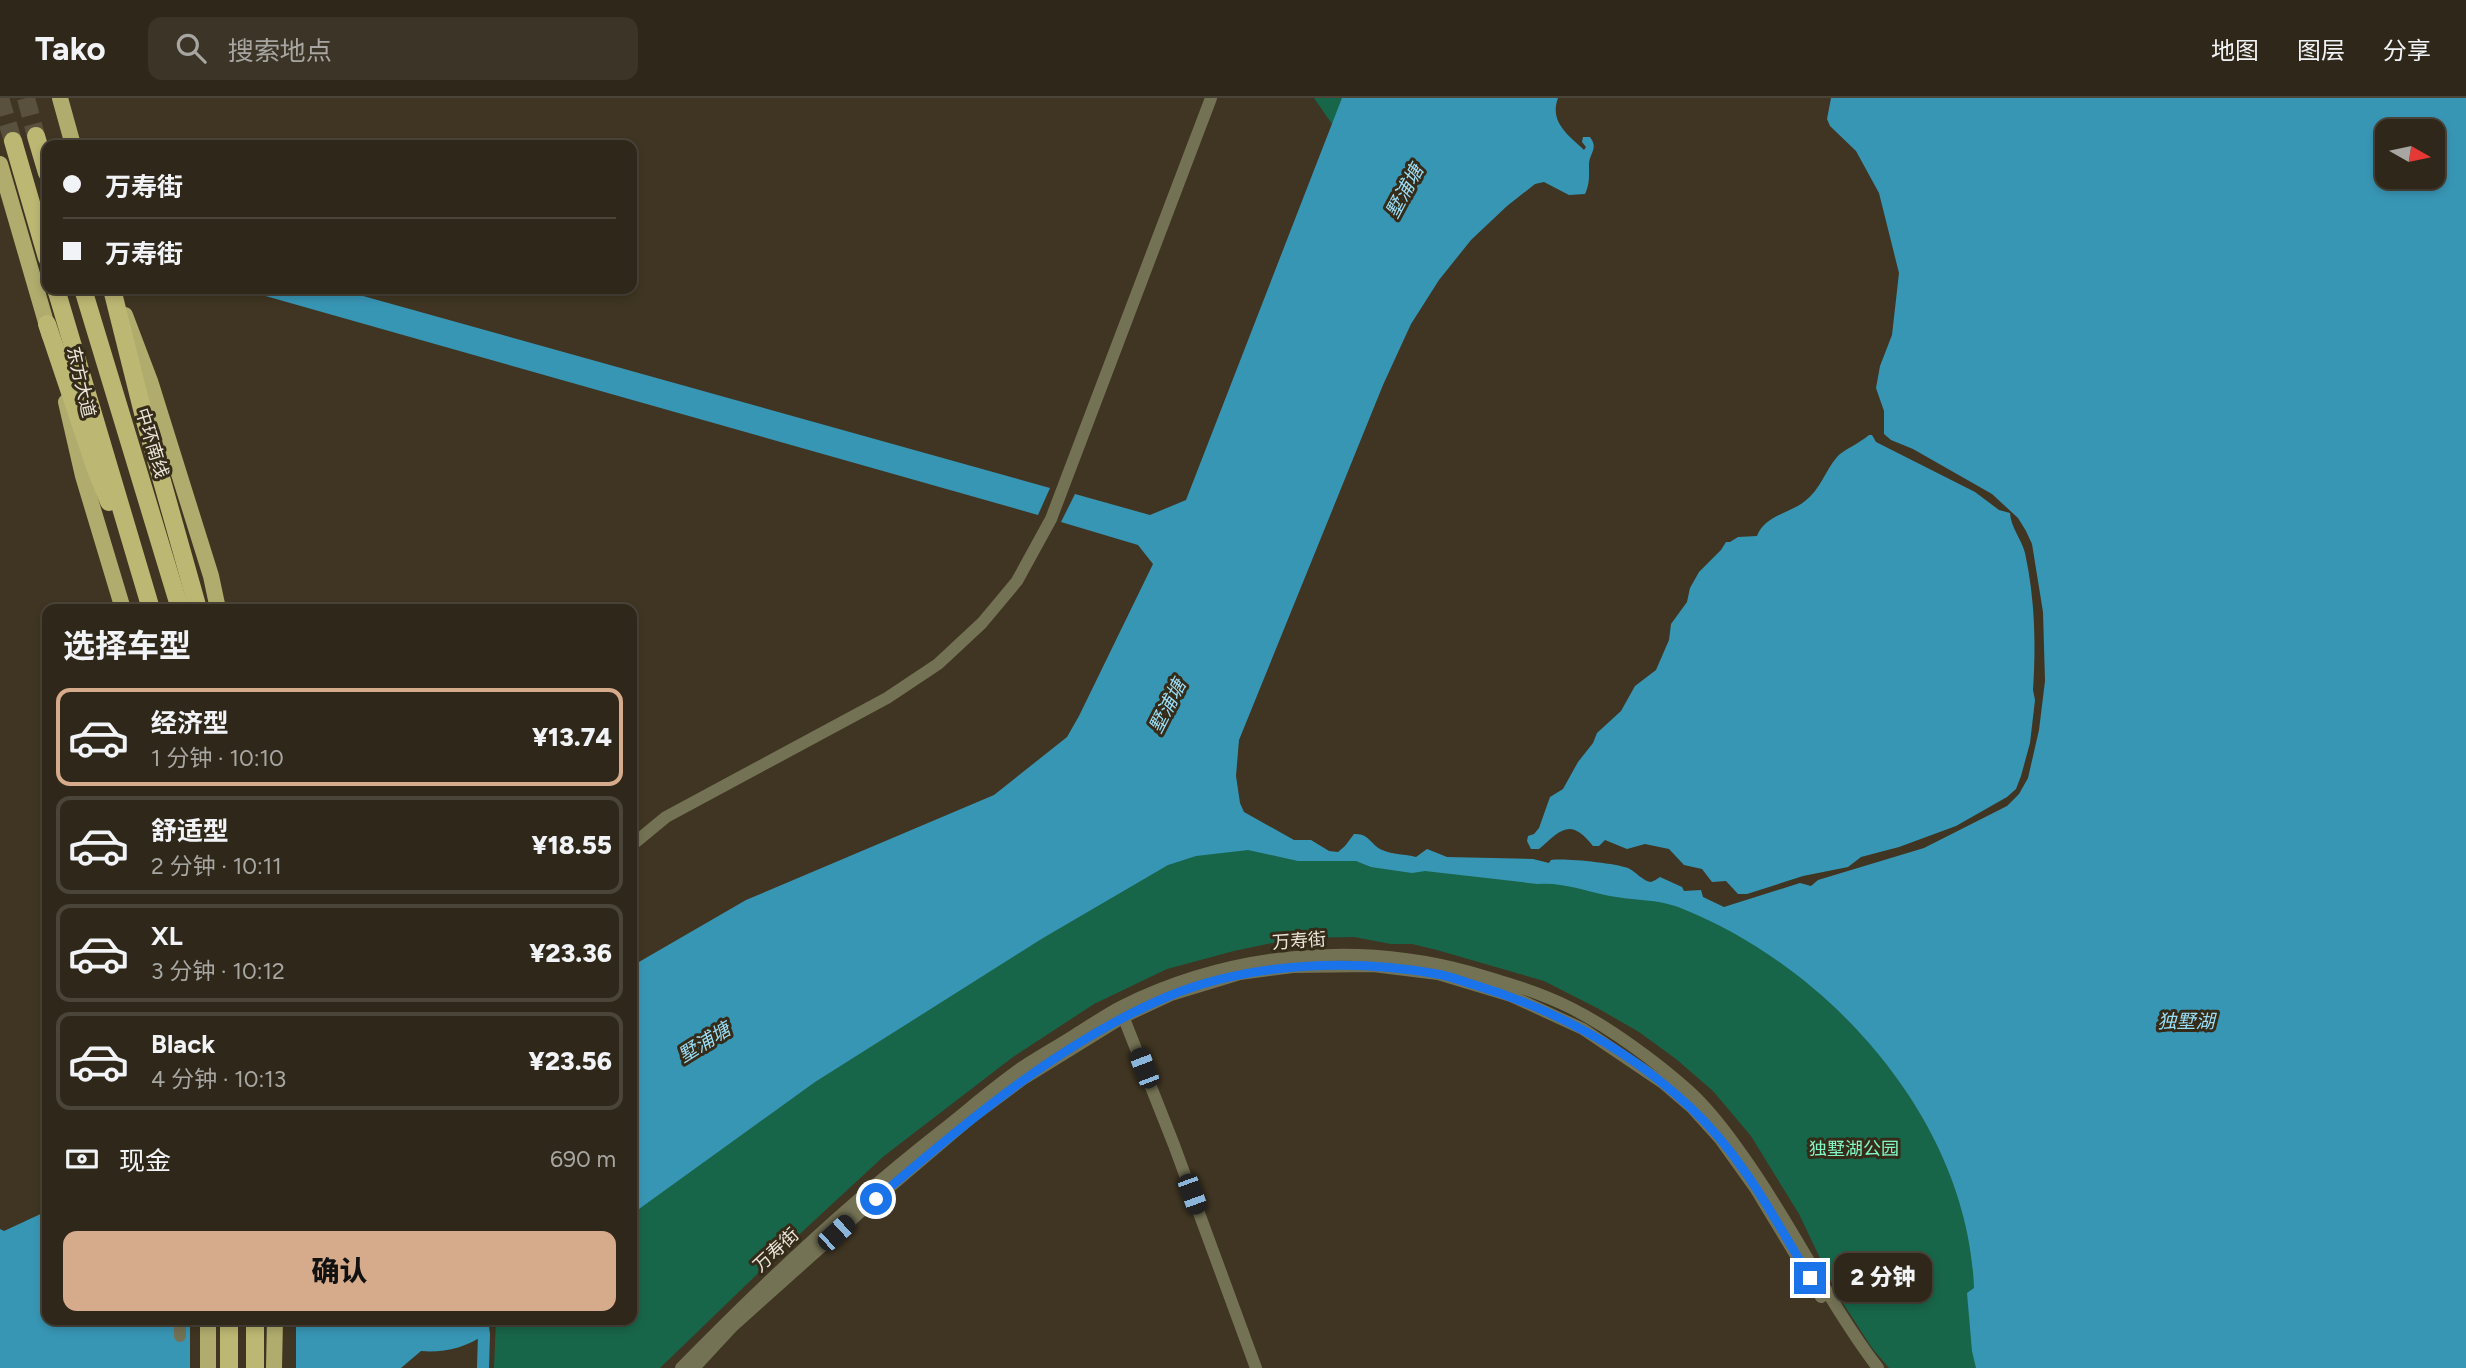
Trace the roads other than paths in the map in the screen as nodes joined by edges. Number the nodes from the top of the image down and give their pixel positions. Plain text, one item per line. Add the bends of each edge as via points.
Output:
1 (60, 98) edge
2 (1211, 98) edge
3 (36, 136) tunnel mouth
4 (72, 140) edge
5 (13, 141) tunnel mouth
6 (42, 156) edge
7 (0, 164) edge
8 (42, 241) edge
9 (57, 294) edge
10 (85, 294) edge
11 (115, 294) edge
12 (116, 294) edge
13 (47, 324) junction
14 (121, 604) edge
15 (150, 604) edge
16 (150, 604) edge
17 (178, 604) edge
18 (197, 604) edge
19 (217, 604) edge
20 (637, 841) edge
21 (1122, 1012) junction
22 (180, 1325) edge
23 (208, 1325) edge
24 (229, 1325) edge
25 (255, 1325) edge
26 (275, 1325) edge
27 (180, 1336) dead end
28 (208, 1368) edge
29 (229, 1368) edge
30 (256, 1368) edge
31 (275, 1368) edge
32 (681, 1368) edge
33 (694, 1368) edge
34 (1255, 1368) edge
35 (1867, 1368) edge
36 (1878, 1368) edge

1 - 4 main road
2 - 20 street via 1051,519 1017,581 982,623 938,664 887,698 666,817
3 - 6 highway
5 - 8 highway
7 - 13 main road, 东方大道
9 - 16 highway
10 - 17 highway, 中环南线
11 - 18 highway
12 - 19 main road via 150,381
13 - 14 main road, 东方大道 via 83,476
13 - 15 highway via 94,464
21 - 32 street, 万寿街 via 1022,1067 910,1156 787,1263
21 - 33 street, 万寿街 via 971,1118 733,1326
21 - 34 street
21 - 35 street, 万寿街 via 1240,974 1293,967 1373,966 1438,974 1511,996 1583,1029 1663,1083 1720,1139
21 - 36 street, 万寿街 via 1178,982 1231,966 1292,956 1394,957 1444,965 1572,1009 1690,1092 1725,1131 1764,1185 1849,1330
22 - 27 street
23 - 28 main road
24 - 29 highway
25 - 30 highway
26 - 31 main road

